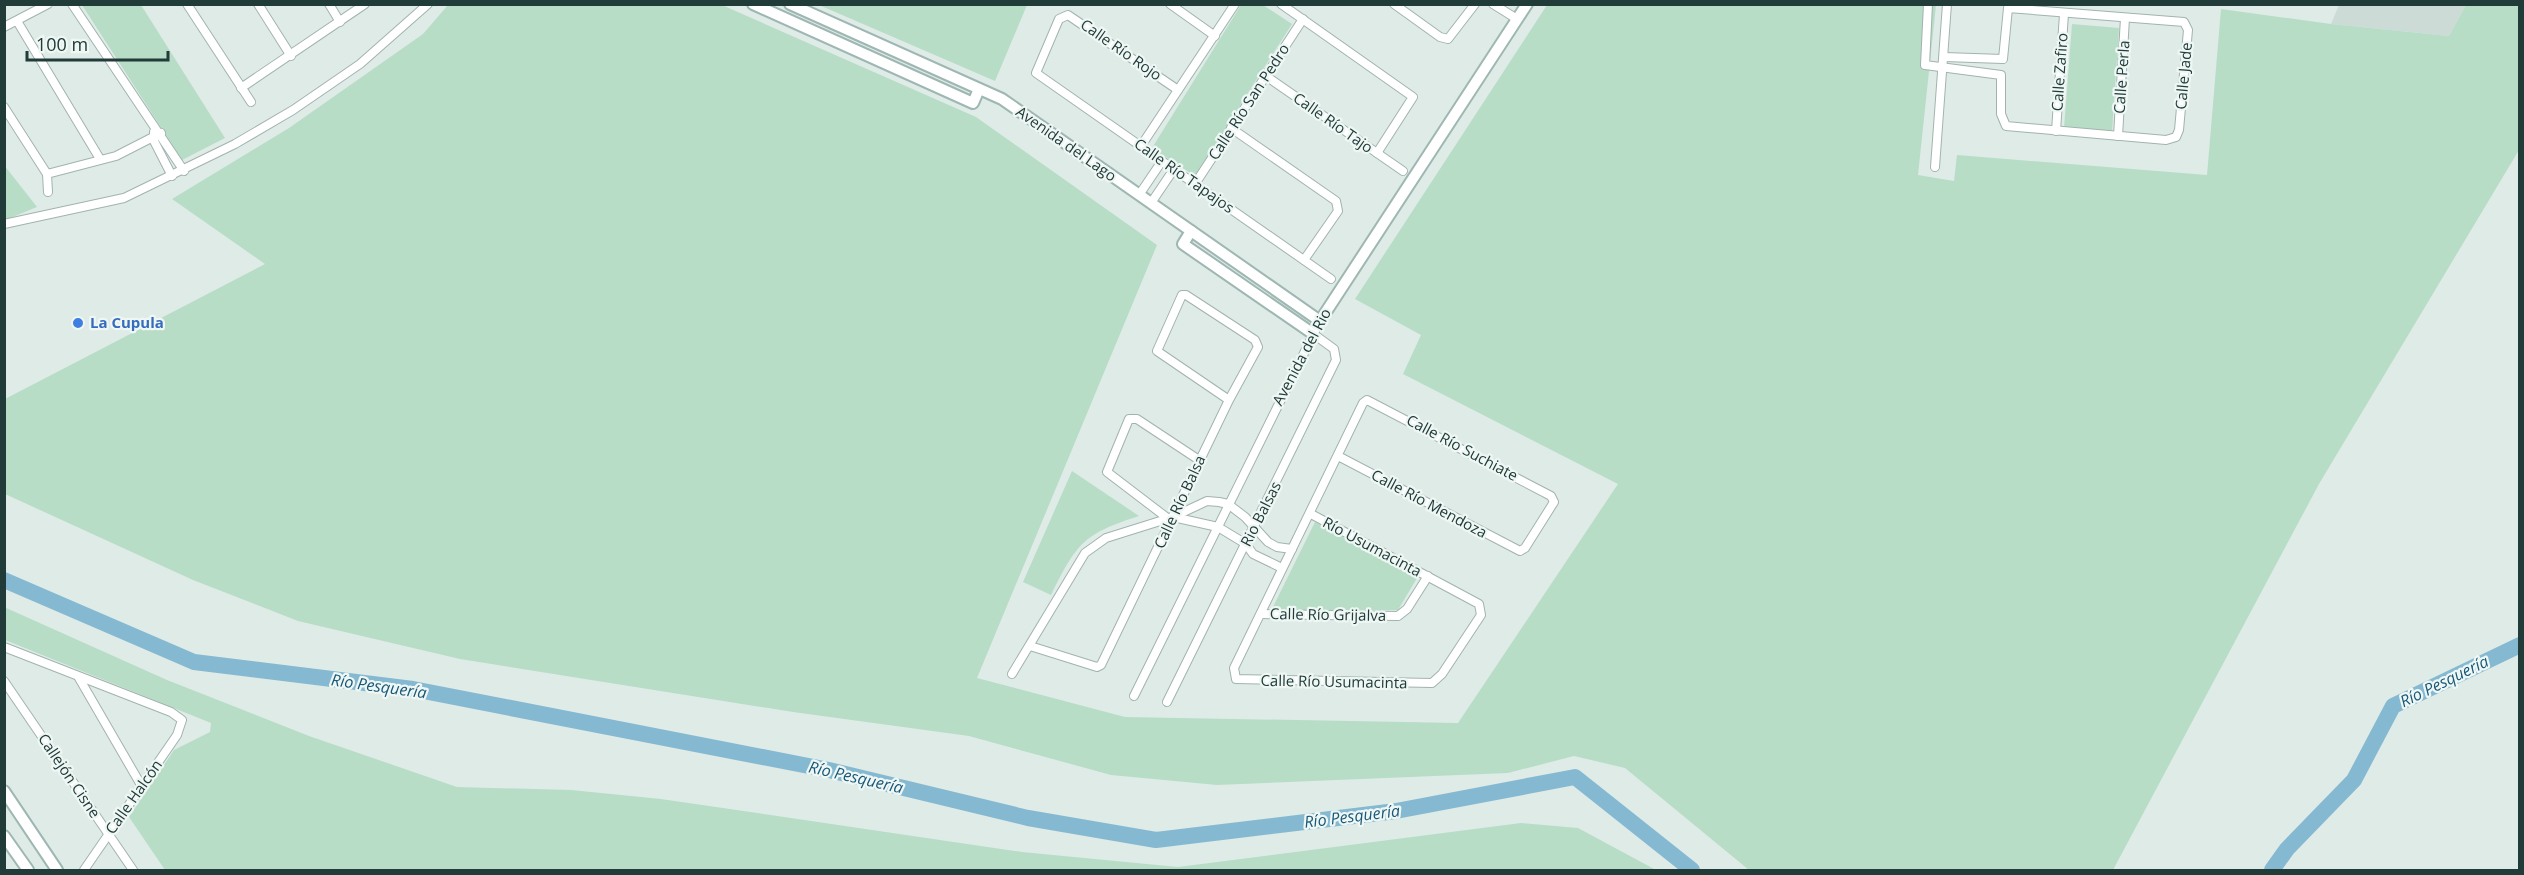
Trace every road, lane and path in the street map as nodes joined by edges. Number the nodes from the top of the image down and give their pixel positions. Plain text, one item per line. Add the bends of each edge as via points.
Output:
1 (48, 4) edge
2 (72, 4) edge
3 (187, 4) edge
4 (258, 4) edge
5 (329, 4) edge
6 (365, 4) edge
7 (428, 4) edge
8 (753, 4) edge
9 (790, 4) edge
10 (1170, 4) edge
11 (1235, 4) edge
12 (1281, 4) edge
13 (1394, 4) edge
14 (1475, 4) edge
15 (1493, 4) edge
16 (1928, 4) edge
17 (1947, 4) edge
18 (1524, 5) edge
19 (2064, 14) junction
20 (1062, 15) joint
21 (2126, 18) junction
22 (1303, 20) junction
23 (1517, 20) junction
24 (17, 21) junction
25 (340, 22) junction
26 (4, 27) edge
27 (850, 31) junction
28 (1215, 36) junction
29 (844, 45) junction
30 (291, 56) junction
31 (1944, 57) junction
32 (1943, 70) junction
33 (1265, 75) junction
34 (241, 88) junction
35 (979, 89) junction
36 (1178, 90) junction
37 (250, 102) dead end
38 (4, 107) edge
39 (1232, 128) junction
40 (2056, 131) junction
41 (156, 132) junction
42 (2118, 136) junction
43 (1141, 146) junction
44 (1377, 153) junction
45 (100, 159) junction
46 (1162, 161) junction
47 (1935, 167) dead end
48 (1174, 170) junction
49 (184, 171) junction
50 (1403, 171) dead end
51 (47, 174) junction
52 (172, 176) junction
53 (1195, 184) junction
54 (48, 192) dead end
55 (1139, 195) junction
56 (1151, 203) junction
57 (4, 224) edge
58 (1191, 231) junction
59 (1304, 260) junction
60 (1331, 279) dead end
61 (1320, 321) junction
62 (1312, 333) junction
63 (1228, 400) junction
64 (1338, 456) junction
65 (1199, 460) junction
66 (1228, 504) junction
67 (1311, 514) junction
68 (1170, 517) junction
69 (1218, 528) junction
70 (1255, 528) junction
71 (1246, 544) junction
72 (1292, 549) junction
73 (1521, 551) joint
74 (1282, 568) junction
75 (1428, 576) junction
76 (1261, 614) junction
77 (1030, 646) junction
78 (4, 647) edge
79 (1012, 674) dead end
80 (79, 678) junction
81 (1236, 679) joint
82 (4, 681) edge
83 (1432, 683) joint
84 (1134, 696) dead end
85 (1167, 702) dead end
86 (141, 785) junction
87 (4, 791) edge
88 (108, 834) junction
89 (4, 836) edge
90 (28, 870) edge
91 (57, 870) edge
92 (84, 870) edge
93 (132, 870) edge

1 - 24 street
2 - 41 street
3 - 34 street
4 - 30 street
5 - 25 street
6 - 25 street
7 - 49 street via 360,64 293,110
8 - 29 street
9 - 27 street, Avenida del Lago
10 - 28 street
11 - 28 street
12 - 22 street
13 - 14 street via 1448,39
15 - 23 street
16 - 32 street via 1923,61 1929,68
17 - 31 street
18 - 23 street, Avenida del Rio
19 - 21 street, Calle Jade
19 - 31 street, Calle Jade via 2008,8 2003,59
19 - 40 street, Calle Zafiro
20 - 36 street, Calle Río Rojo via 1074,17
20 - 43 street, Calle Río Tapajos via 1036,73
21 - 42 street, Calle Perla
21 - 42 street, Calle Jade via 2184,22 2188,30 2177,135 2166,140
22 - 33 street, Calle Río San Pedro
22 - 44 street via 1413,97
23 - 61 street, Avenida del Rio
24 - 26 street
24 - 45 street
25 - 30 street
27 - 29 street
27 - 35 street, Avenida del Lago
28 - 36 street
29 - 35 street via 973,103
30 - 34 street
31 - 32 street
32 - 40 street, Calle Jade via 2001,75 2001,114 2006,126
32 - 47 street
33 - 39 street, Calle Río San Pedro
33 - 44 street, Calle Río Tajo
34 - 37 street
35 - 55 street, Avenida del Lago via 1002,99
36 - 43 street
38 - 51 street
39 - 53 street, Calle Río San Pedro
39 - 59 street via 1333,198 1338,206
40 - 42 street, Calle Jade
41 - 45 street via 116,156
41 - 49 street
41 - 52 street
43 - 46 street, Calle Río Tapajos
44 - 50 street, Calle Río Tajo
45 - 51 street
46 - 48 street, Calle Río Tapajos
46 - 55 street
48 - 53 street, Calle Río Tapajos
48 - 56 street
49 - 52 street
51 - 54 street
52 - 57 street via 108,203
53 - 59 street, Calle Río Tapajos
55 - 56 street, Avenida del Lago
56 - 58 street, Avenida del Lago
58 - 61 street, Avenida del Lago
58 - 62 street via 1183,243
59 - 60 street, Calle Río Tapajos
61 - 62 street, Avenida del Rio
62 - 66 street, Avenida del Rio
62 - 70 street, Rio Balsas via 1334,349 1336,360
63 - 63 street, Calle Río Balsa via 1258,347 1257,342 1185,295 1180,296 1158,354
63 - 65 street, Calle Río Balsa
64 - 67 street
64 - 73 street, Calle Río Mendoza
64 - 73 street, Calle Río Suchiate via 1363,403 1373,400 1554,499
65 - 68 street, Calle Río Balsa
65 - 68 street via 1131,417 1107,472
66 - 68 street via 1207,501
66 - 69 street, Avenida del Rio
66 - 70 street
67 - 72 street, Río Usumacinta
67 - 75 street, Río Usumacinta
68 - 69 street
68 - 77 street via 1106,538 1085,553
68 - 77 street, Calle Río Balsa via 1097,667
69 - 71 street
69 - 84 street, Avenida del Rio
70 - 71 street, Rio Balsas
70 - 72 street via 1277,547
71 - 74 street via 1253,554
71 - 85 street, Rio Balsas
72 - 74 street, Río Usumacinta
74 - 76 street, Río Usumacinta
75 - 76 street, Calle Río Grijalva via 1407,609 1395,617
75 - 83 street, Río Usumacinta via 1479,604 1482,611 1442,674
76 - 81 street, Río Usumacinta via 1234,668
77 - 79 street
78 - 80 street
80 - 86 street
80 - 86 street, Calle Halcón via 171,712 183,723
81 - 83 street, Calle Río Usumacinta
82 - 88 street, Callejón Cisne
86 - 88 street, Calle Halcón
87 - 91 street
88 - 92 street, Calle Halcón
88 - 93 street, Callejón Cisne
89 - 90 street

